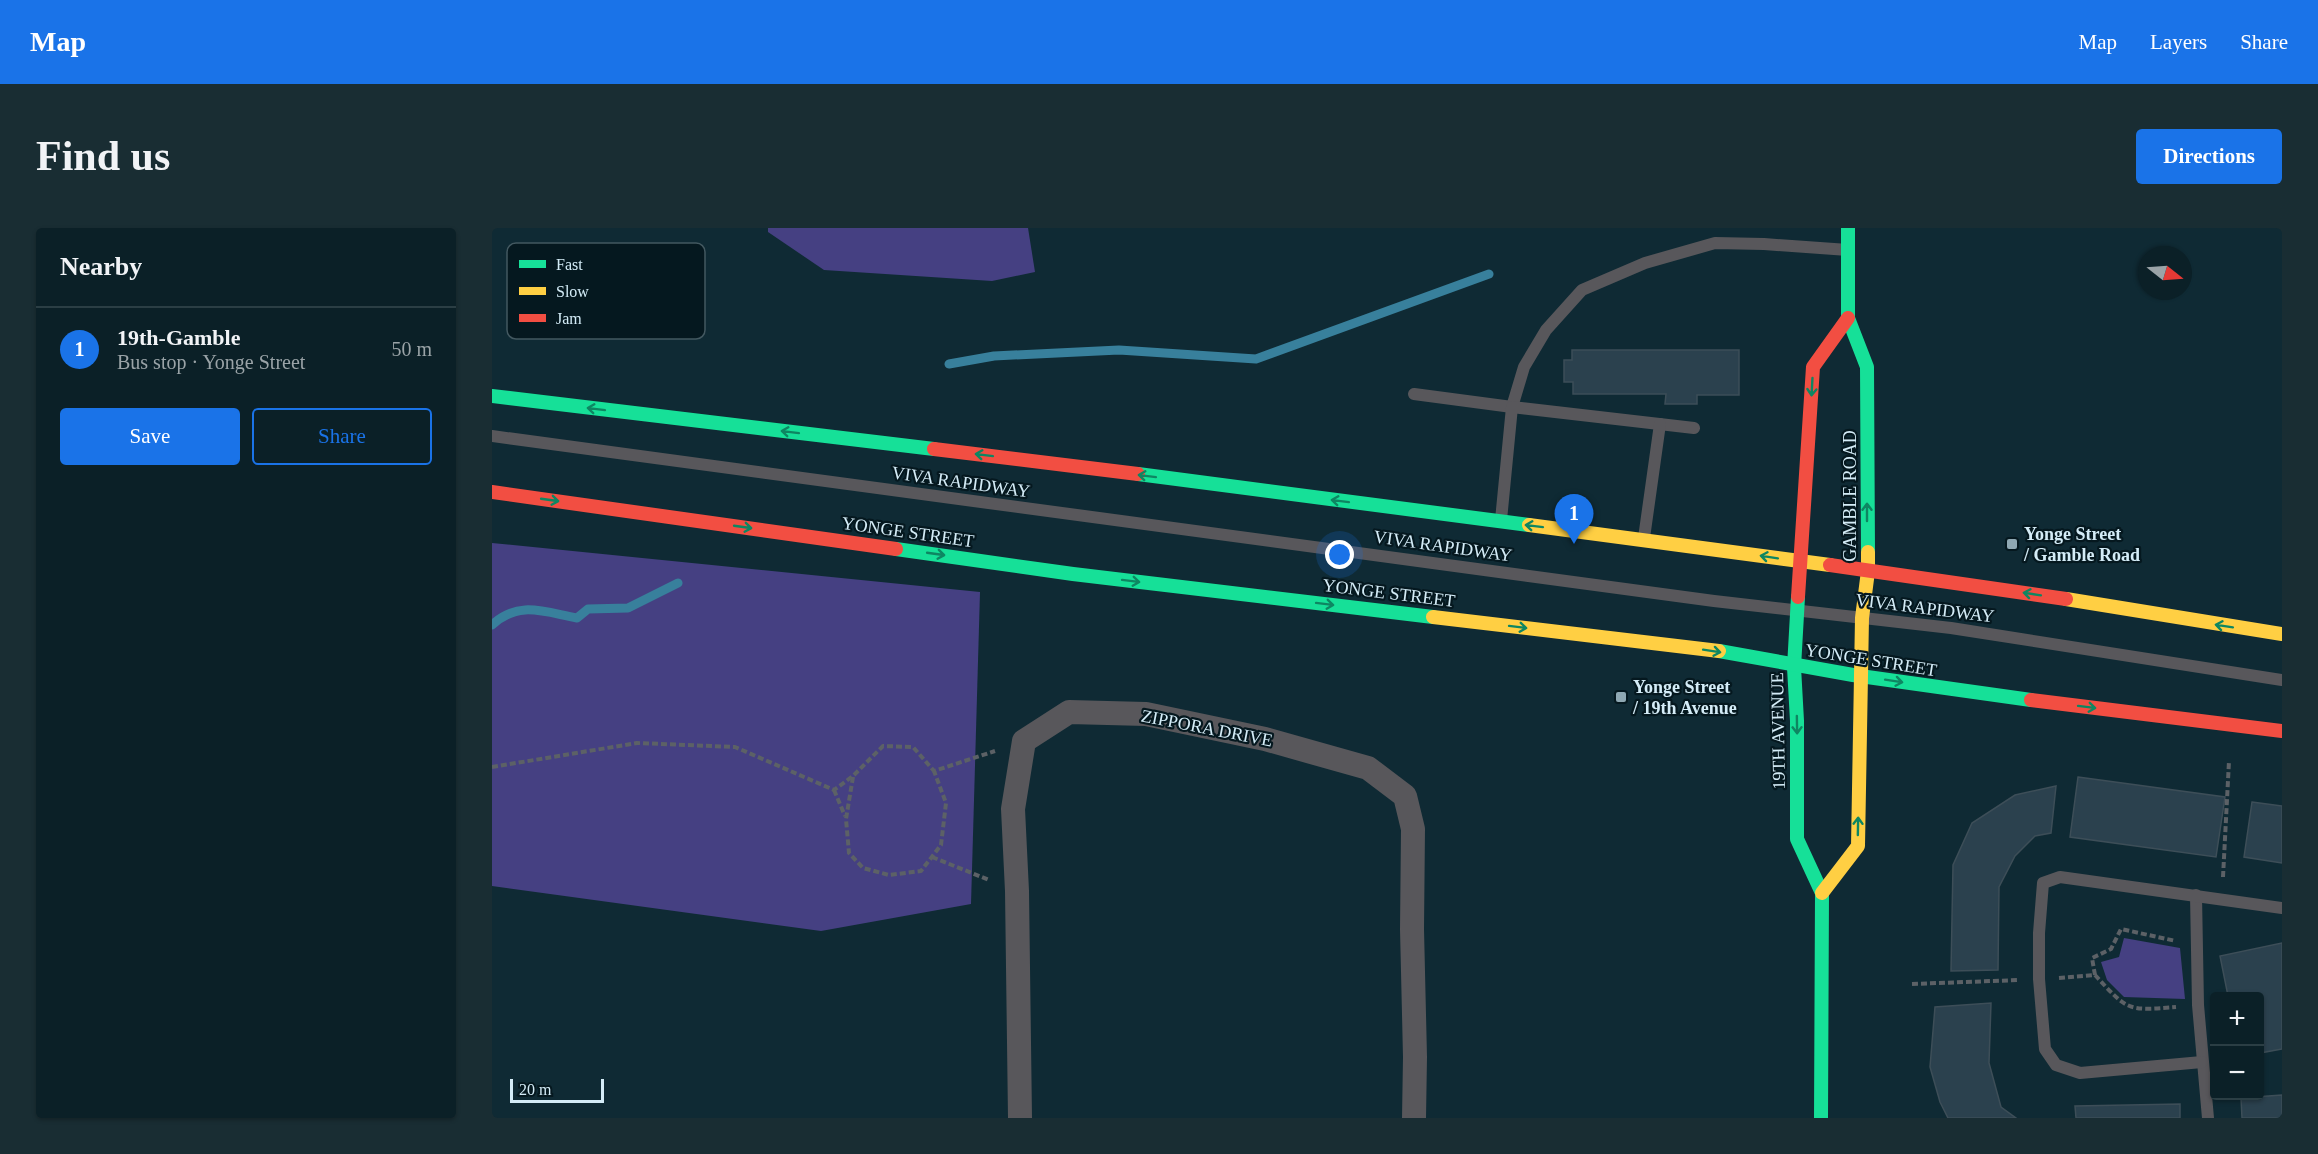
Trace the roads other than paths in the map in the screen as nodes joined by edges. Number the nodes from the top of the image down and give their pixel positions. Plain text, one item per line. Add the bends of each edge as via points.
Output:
1 (1848, 228) edge
2 (1848, 250) junction
3 (1848, 318) junction
4 (1414, 394) dead end
5 (492, 396) edge
6 (1512, 407) junction
7 (1660, 424) junction
8 (1694, 428) dead end
9 (492, 436) edge
10 (492, 492) edge
11 (1501, 521) junction
12 (1644, 540) junction
13 (1802, 562) junction
14 (1868, 571) junction
15 (1797, 609) junction
16 (1862, 618) junction
17 (2282, 634) edge
18 (1794, 666) junction
19 (1860, 676) junction
20 (2282, 680) edge
21 (2282, 731) edge
22 (1822, 893) junction
23 (2196, 895) junction
24 (2282, 908) edge
25 (2202, 1062) junction
26 (1020, 1118) edge
27 (1414, 1118) edge
28 (1821, 1118) edge
29 (2208, 1118) edge

1 - 2 main road, GAMBLE ROAD
2 - 3 main road, GAMBLE ROAD
2 - 6 lane via 1715,243 1645,263 1582,290 1546,330 1524,367
3 -> 13 main road via 1814,367
14 -> 3 main road, GAMBLE ROAD via 1867,367
4 - 6 lane
11 -> 5 main road
6 - 7 lane
6 - 11 lane
7 - 8 lane
7 - 12 lane
9 - 15 lane, VIVA RAPIDWAY via 1691,598
10 -> 18 main road, YONGE STREET via 1073,574 1711,650
12 -> 11 main road
13 -> 12 main road
13 - 14 main road
13 - 15 main road, 19TH AVENUE
14 - 16 main road, GAMBLE ROAD
17 -> 14 main road
15 - 16 lane, VIVA RAPIDWAY
15 - 18 main road, 19TH AVENUE
16 - 19 main road, GAMBLE ROAD
16 - 20 lane, VIVA RAPIDWAY via 1951,628
18 - 19 main road, YONGE STREET
18 -> 22 main road, 19TH AVENUE via 1797,839
19 -> 21 main road, YONGE STREET
22 -> 19 main road via 1858,846
22 - 28 main road, 19TH AVENUE
23 - 24 lane
23 - 25 lane
23 - 25 lane via 2060,877 2043,883 2039,979 2045,1048 2056,1065 2080,1073
25 - 29 lane
26 - 27 street, ZIPPORA DRIVE via 1013,809 1024,741 1069,712 1146,714 1265,739 1368,768 1405,796 1413,829

